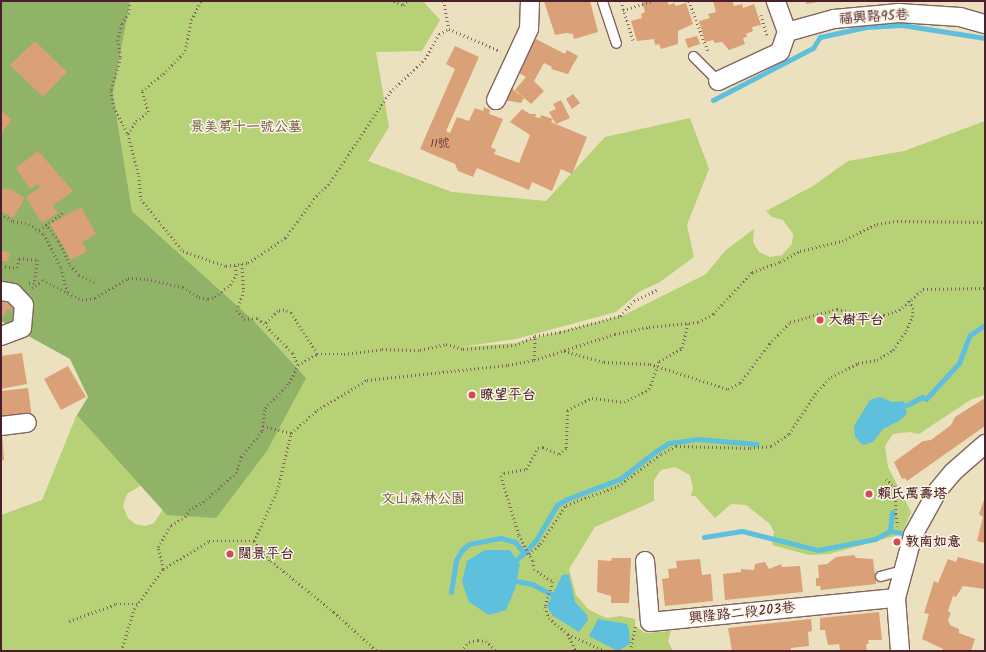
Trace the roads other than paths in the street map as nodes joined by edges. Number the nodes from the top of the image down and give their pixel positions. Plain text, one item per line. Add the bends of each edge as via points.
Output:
1 (530, 1) edge
2 (602, 1) edge
3 (776, 1) edge
4 (985, 24) edge
5 (787, 32) junction
6 (616, 43) dead end
7 (693, 56) dead end
8 (718, 81) joint
9 (496, 100) dead end
10 (1, 292) edge
11 (1, 336) edge
12 (27, 423) dead end
13 (1, 426) edge
14 (985, 444) edge
15 (645, 561) dead end
16 (902, 570) junction
17 (880, 576) dead end
18 (896, 598) junction
19 (900, 651) edge

1 - 9 street via 529,29
2 - 6 lane
3 - 5 street
4 - 5 street, 福興路95巷 via 960,17 899,13 834,20
5 - 8 street via 780,52
7 - 8 lane
10 - 11 street via 13,293 20,290 24,305 22,328
12 - 13 street
14 - 16 street via 953,472 938,490 913,535
15 - 18 street, 興隆路二段203巷 via 650,622
16 - 17 lane
16 - 18 street
18 - 19 street

